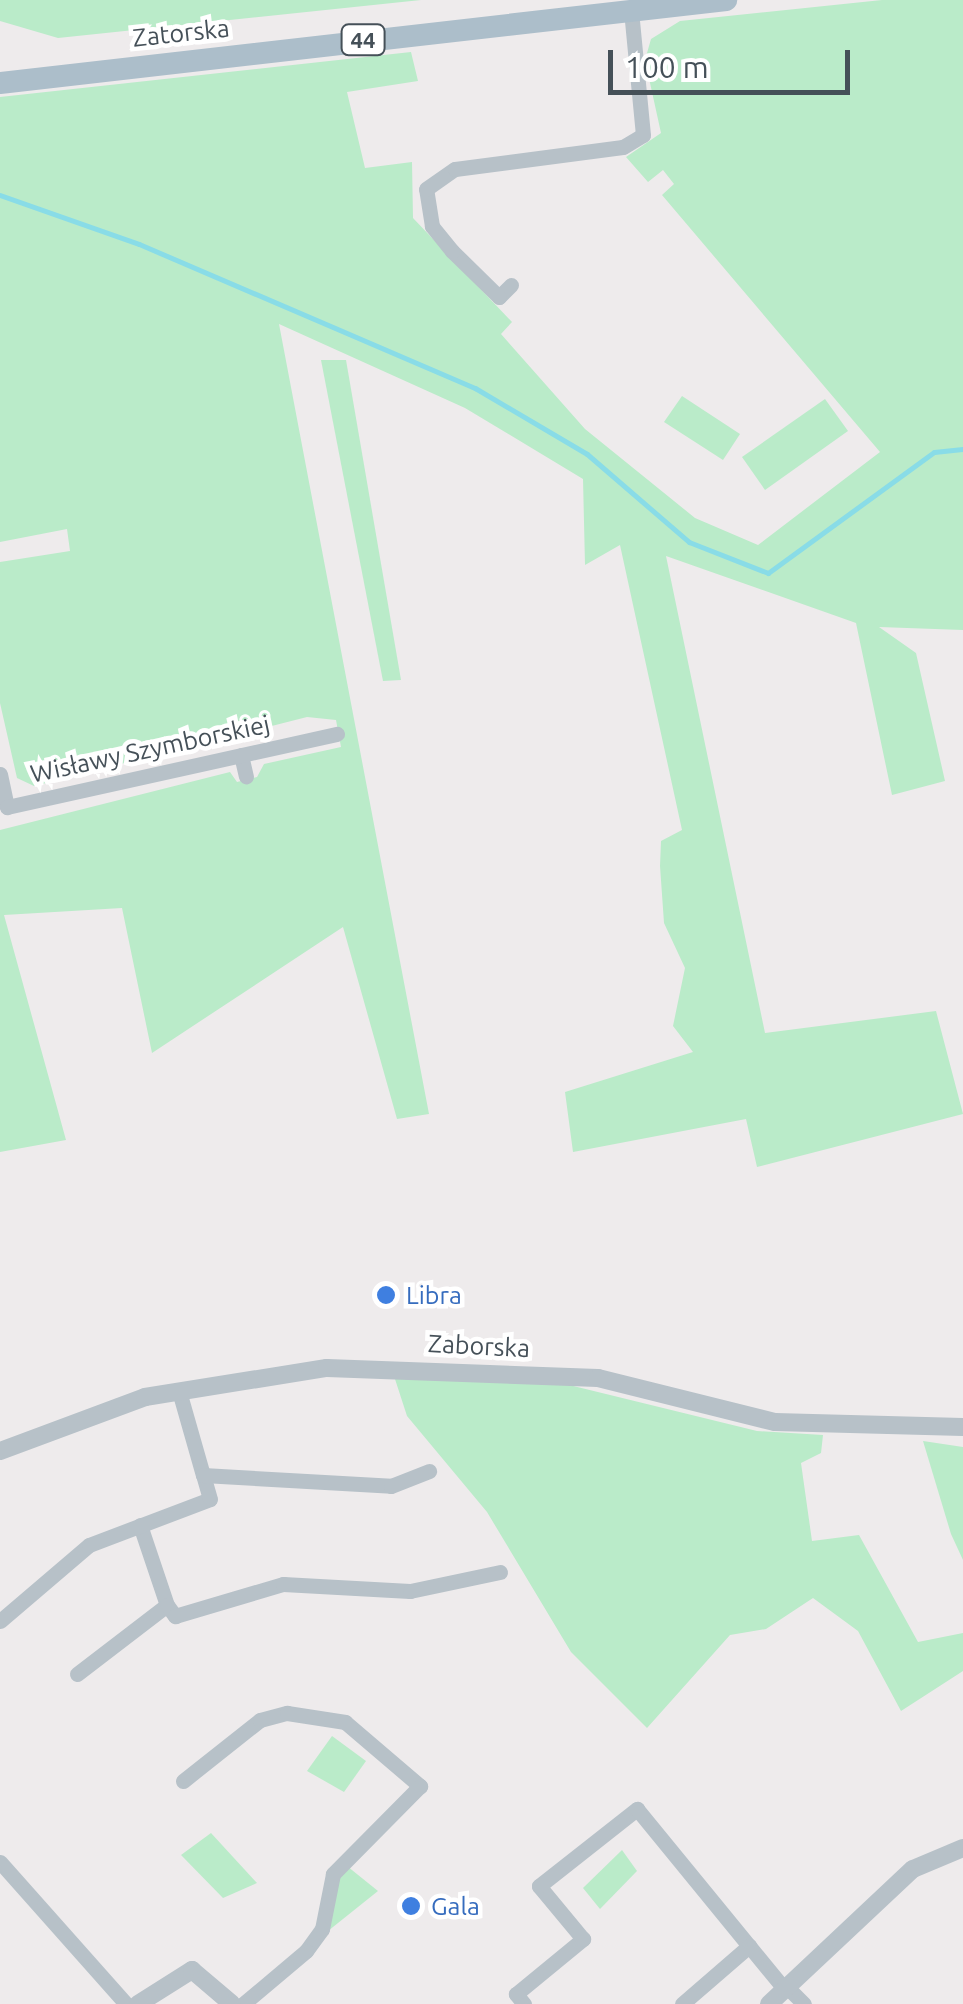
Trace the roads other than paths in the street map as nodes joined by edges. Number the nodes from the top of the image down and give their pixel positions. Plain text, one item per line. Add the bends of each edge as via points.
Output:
1 (726, 0) edge
2 (630, 11) junction
3 (0, 83) edge
4 (511, 285) dead end
5 (312, 720) dead end
6 (338, 734) dead end
7 (316, 738) junction
8 (241, 755) junction
9 (0, 774) edge
10 (246, 776) dead end
11 (7, 807) junction
12 (10, 826) dead end
13 (180, 1392) junction
14 (963, 1427) edge
15 (0, 1451) edge
16 (428, 1471) dead end
17 (203, 1475) junction
18 (140, 1525) junction
19 (500, 1572) dead end
20 (167, 1605) junction
21 (0, 1621) edge
22 (77, 1674) dead end
23 (182, 1780) dead end
24 (963, 1848) edge
25 (0, 1862) edge
26 (749, 1946) junction
27 (786, 1988) junction
28 (126, 2004) edge
29 (138, 2004) edge
30 (232, 2004) edge
31 (243, 2004) edge
32 (524, 2004) edge
33 (682, 2004) edge
34 (769, 2004) edge
35 (804, 2004) edge

1 - 2 main road, Zatorska / 44
2 - 3 main road, Zatorska / 44
2 - 4 street via 642,134 602,156 455,168 426,189 432,226 452,251 499,297
5 - 7 street
6 - 7 street, Wisławy Szymborskiej
7 - 8 street, Wisławy Szymborskiej
8 - 10 street
8 - 11 street, Wisławy Szymborskiej
9 - 11 street, Wisławy Szymborskiej
11 - 12 street
13 - 14 street, Zaborska via 327,1368 452,1368 598,1378 775,1422
13 - 15 street, Zaborska
13 - 17 street
16 - 17 street via 391,1486
17 - 18 street via 210,1498
18 - 20 street
18 - 21 street via 88,1544
19 - 20 street via 410,1590 283,1584 175,1616
20 - 22 street
23 - 31 street via 260,1720 287,1713 345,1722 420,1786 333,1874 322,1929 306,1951
24 - 27 street via 913,1869
25 - 28 street
26 - 27 street
26 - 32 street via 636,1809 539,1886 583,1940 516,1994
26 - 33 street
27 - 34 street
27 - 35 street
29 - 30 street via 179,1972 207,1976

